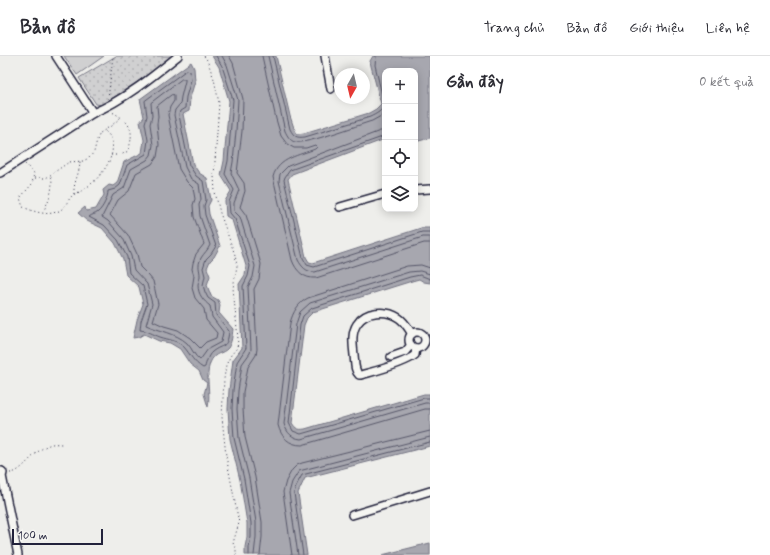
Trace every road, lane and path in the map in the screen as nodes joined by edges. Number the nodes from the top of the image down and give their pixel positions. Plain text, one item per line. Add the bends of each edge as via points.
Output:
1 (56, 56) edge
2 (113, 56) edge
3 (178, 56) edge
4 (204, 56) edge
5 (325, 56) edge
6 (331, 89) dead end
7 (106, 107) junction
8 (93, 113) junction
9 (121, 118) junction
10 (105, 131) junction
11 (111, 155) junction
12 (20, 160) junction
13 (80, 161) junction
14 (0, 173) edge
15 (51, 175) junction
16 (34, 178) junction
17 (430, 189) edge
18 (418, 190) edge
19 (74, 195) junction
20 (382, 195) edge
21 (340, 207) dead end
22 (42, 212) junction
23 (412, 334) junction
24 (427, 338) edge
25 (413, 347) junction
26 (392, 357) dead end
27 (62, 444) dead end
28 (0, 472) edge
29 (430, 491) edge
30 (352, 514) dead end
31 (18, 555) edge
32 (236, 555) edge

1 - 8 street
2 - 7 path
3 - 7 street via 152,77
4 - 32 path via 214,79 220,103 215,192 237,266 233,288 238,348 226,365 222,417 238,523 233,543
5 - 6 street
7 - 8 street
7 - 9 path
8 - 12 street
9 - 10 path
9 - 11 path via 130,127 130,144 128,151 121,155
10 - 11 path via 111,138
10 - 13 path via 100,134 94,152 89,158
11 - 19 path via 106,169 84,190
12 - 14 street
12 - 16 path via 34,174
13 - 15 path via 69,162
13 - 19 path via 80,170 73,188
15 - 16 path via 46,178
15 - 22 path via 52,191
16 - 22 path via 20,201 23,207
17 - 18 street
19 - 22 path via 60,211
20 - 21 street
23 - 24 street via 419,333
23 - 25 street via 409,341
23 - 25 street via 405,323 389,313 379,312 361,320 353,333 356,371 361,376 409,359 415,355
24 - 25 street via 423,345
25 - 26 street
27 - 28 path via 51,444 38,451 20,470 13,473
28 - 31 street
29 - 30 street

